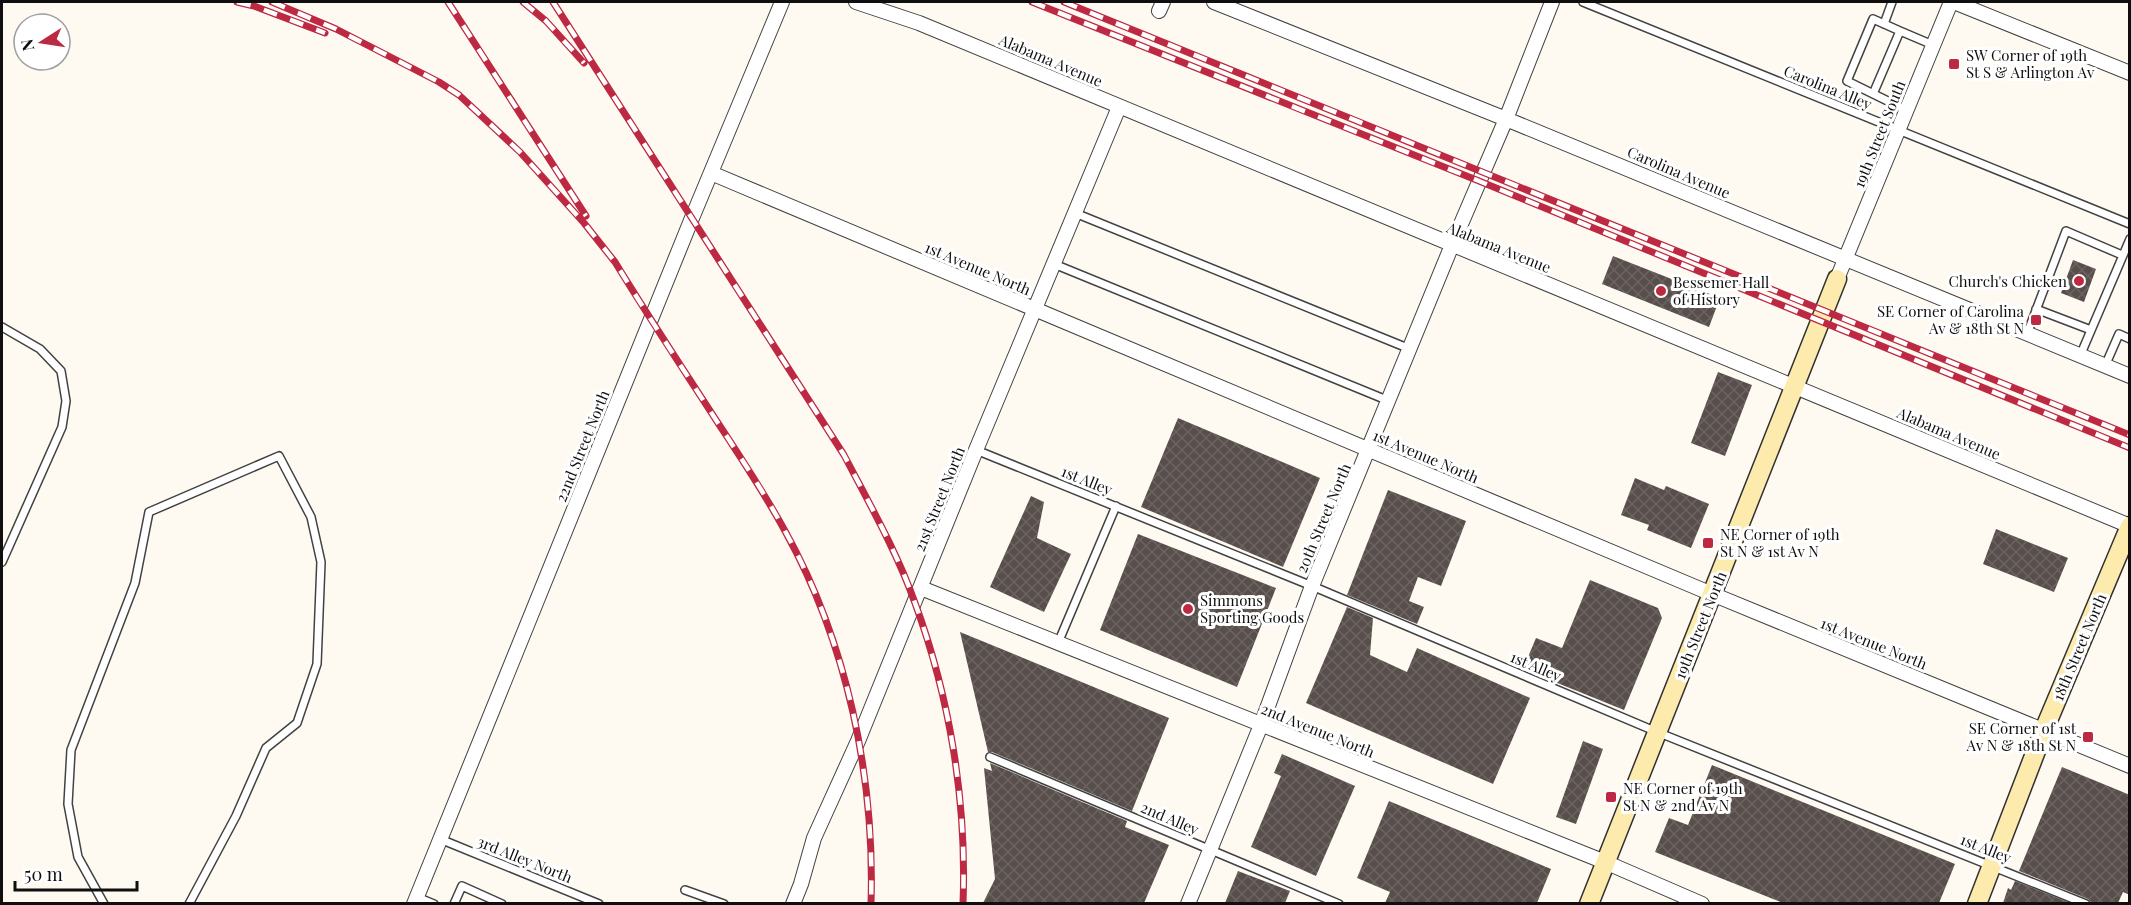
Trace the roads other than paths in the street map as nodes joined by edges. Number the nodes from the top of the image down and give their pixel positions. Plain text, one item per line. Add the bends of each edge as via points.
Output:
1 (782, 2) edge
2 (856, 2) edge
3 (1214, 2) edge
4 (1552, 2) edge
5 (1583, 2) edge
6 (1892, 2) edge
7 (1953, 2) edge
8 (1884, 24) junction
9 (1900, 31) junction
10 (1933, 45) junction
11 (2130, 73) edge
12 (1873, 94) junction
13 (1119, 107) junction
14 (1906, 110) junction
15 (1506, 119) junction
16 (1898, 130) junction
17 (711, 173) junction
18 (1075, 213) junction
19 (2130, 224) edge
20 (2130, 239) edge
21 (1452, 245) junction
22 (2122, 255) junction
23 (1845, 259) junction
24 (1054, 264) junction
25 (1837, 279) joint
26 (2036, 309) junction
27 (1035, 310) junction
28 (2, 327) edge
29 (2091, 330) junction
30 (2027, 334) junction
31 (2130, 339) edge
32 (1410, 349) junction
33 (2080, 356) junction
34 (2105, 366) junction
35 (2130, 376) edge
36 (1795, 386) junction
37 (1389, 401) junction
38 (976, 450) junction
39 (1369, 450) junction
40 (1116, 507) junction
41 (2130, 526) edge
42 (2, 562) edge
43 (1312, 586) junction
44 (921, 588) junction
45 (1712, 594) junction
46 (1058, 643) junction
47 (1261, 725) junction
48 (2044, 730) junction
49 (1657, 732) junction
50 (990, 757) dead end
51 (2130, 766) edge
52 (440, 839) junction
53 (1210, 849) junction
54 (1605, 862) junction
55 (1992, 865) junction
56 (685, 890) dead end
57 (415, 900) edge
58 (104, 903) edge
59 (189, 903) edge
60 (434, 903) edge
61 (454, 903) edge
62 (502, 903) edge
63 (599, 903) edge
64 (724, 903) edge
65 (793, 903) edge
66 (1188, 903) edge
67 (1339, 903) edge
68 (1589, 903) edge
69 (1702, 903) edge
70 (1977, 903) edge
71 (2086, 903) edge

1 - 17 street, 22nd Street North
2 - 13 street, Alabama Avenue via 919,23
3 - 15 street, Carolina Avenue
4 - 15 street, 20th Street North
5 - 16 lane, Carolina Alley
6 - 8 lane
7 - 10 street, 19th Street South
7 - 11 street
8 - 9 lane
8 - 12 lane via 1873,20 1847,81
9 - 10 lane
9 - 12 lane
10 - 14 street, 19th Street South
12 - 14 lane
13 - 18 street, 21st Street North
13 - 21 street, Alabama Avenue
14 - 16 street, 19th Street South
15 - 21 street, 20th Street North
15 - 23 street, Carolina Avenue
16 - 19 lane, Carolina Alley
16 - 23 street, 19th Street South
17 - 27 street, 1st Avenue North
17 - 52 street, 22nd Street North
18 - 24 street, 21st Street North
18 - 32 lane
20 - 22 lane
21 - 32 street, 20th Street North
21 - 36 street, Alabama Avenue
22 - 26 lane via 2066,231
22 - 29 lane
23 - 25 street, 19th Street South
23 - 30 street, Carolina Avenue
24 - 27 street, 21st Street North
24 - 37 lane
25 - 36 street, 19th Street North
26 - 29 lane
26 - 30 lane
27 - 38 street, 21st Street North
27 - 39 street, 1st Avenue North
28 - 42 lane via 40,349 61,371 66,401 62,427
29 - 33 lane
30 - 33 street, Carolina Avenue
31 - 34 lane via 2119,334
32 - 37 street, 20th Street North
33 - 34 street, Carolina Avenue
34 - 35 street, Carolina Avenue
36 - 41 street, Alabama Avenue
36 - 45 street, 19th Street North
37 - 39 street, 20th Street North
38 - 40 lane, 1st Alley
38 - 44 street, 21st Street North
39 - 43 street, 20th Street North
39 - 45 street, 1st Avenue North
40 - 43 lane, 1st Alley
40 - 46 lane
41 - 48 street, 18th Street North
43 - 47 street, 20th Street North
43 - 49 lane, 1st Alley
44 - 46 street, 2nd Avenue North
44 - 65 street, 21st Street North via 814,838
45 - 48 street, 1st Avenue North
45 - 49 street, 19th Street North
46 - 47 street, 2nd Avenue North
47 - 53 street, 20th Street North
47 - 54 street, 2nd Avenue North
48 - 51 street, 1st Avenue North
48 - 55 street, 18th Street North
49 - 54 street, 19th Street North
49 - 55 lane, 1st Alley
50 - 53 lane, 2nd Alley
52 - 57 street, 22nd Street North
52 - 63 lane, 3rd Alley North
53 - 66 street, 20th Street North
53 - 67 lane, 2nd Alley
54 - 68 street, 19th Street North
54 - 69 street, 2nd Avenue North
55 - 70 street, 18th Street North
55 - 71 lane, 1st Alley
56 - 64 lane
57 - 60 lane
58 - 59 lane via 78,857 68,804 71,750 135,583 149,512 279,456 311,517 321,562 317,664 297,723 266,748 236,816
61 - 62 lane via 462,886

